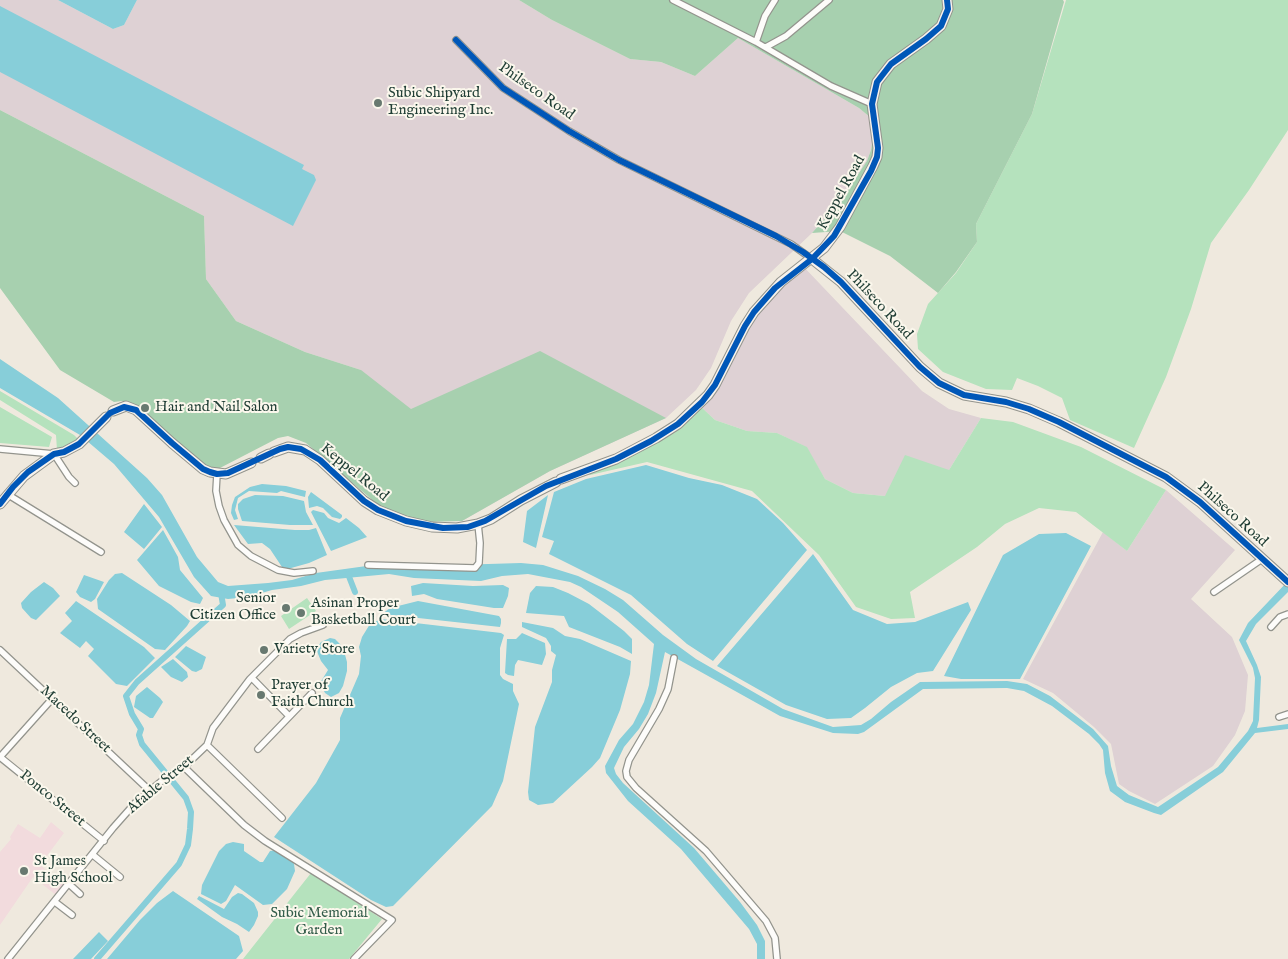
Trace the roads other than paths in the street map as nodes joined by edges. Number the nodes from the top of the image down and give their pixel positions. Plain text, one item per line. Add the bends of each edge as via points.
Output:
1 (673, 0) edge
2 (775, 0) edge
3 (829, 0) edge
4 (947, 0) edge
5 (456, 40) dead end
6 (756, 42) junction
7 (766, 48) junction
8 (872, 104) junction
9 (812, 259) junction
10 (0, 449) edge
11 (54, 454) junction
12 (217, 474) junction
13 (75, 483) dead end
14 (7, 494) junction
15 (0, 504) edge
16 (478, 524) junction
17 (101, 552) dead end
18 (1262, 559) junction
19 (368, 565) dead end
20 (313, 571) dead end
21 (1286, 580) edge
22 (1214, 592) dead end
23 (1288, 614) edge
24 (323, 625) dead end
25 (1271, 627) dead end
26 (0, 650) edge
27 (674, 658) dead end
28 (252, 678) junction
29 (312, 693) dead end
30 (52, 699) junction
31 (1288, 714) edge
32 (289, 716) junction
33 (1278, 717) dead end
34 (207, 745) junction
35 (258, 749) dead end
36 (0, 757) edge
37 (184, 766) junction
38 (150, 790) junction
39 (282, 818) dead end
40 (104, 841) junction
41 (93, 855) junction
42 (120, 877) dead end
43 (69, 884) junction
44 (80, 894) dead end
45 (55, 902) junction
46 (72, 915) dead end
47 (8, 959) edge
48 (354, 959) edge
49 (777, 959) edge

1 - 6 street
2 - 6 street via 764,16
3 - 7 street via 786,36
4 - 8 street, Keppel Road via 948,9 941,26 887,69 875,86
5 - 9 street, Philseco Road via 503,88 569,131 619,160 791,244
6 - 7 street
7 - 8 street via 831,86
8 - 9 street, Keppel Road via 878,148 875,162 834,236
9 - 16 street, Keppel Road via 775,288 754,312 715,385 690,413 666,432 634,450 559,481
9 - 18 street, Philseco Road via 841,282 939,383 964,394 1029,409 1149,467 1189,492
10 - 11 street
11 - 12 street via 72,448 110,414 124,406 132,408 204,469
11 - 13 street
11 - 14 street via 24,476
12 - 16 street, Keppel Road via 228,473 288,447 301,449 320,460 364,501 396,518 443,528
12 - 20 street via 219,506 238,545 278,570 294,573
14 - 15 street
14 - 17 street
16 - 19 street via 479,563 475,568
18 - 21 street, Philseco Road
18 - 22 street
23 - 25 street
24 - 28 street, Afable Street via 290,639
26 - 30 street, Macedo Street
27 - 49 street via 671,680 629,760 627,777 706,851 761,915 774,932
28 - 32 street
28 - 34 street, Afable Street via 213,728
29 - 32 street
30 - 36 street
30 - 38 street, Macedo Street
31 - 33 street
32 - 35 street
34 - 37 street, Afable Street
34 - 39 street
36 - 40 street, Ponco Street
37 - 38 street, Afable Street
37 - 48 street via 260,838 392,920
38 - 40 street, Afable Street
40 - 41 street, Afable Street
41 - 42 street
41 - 43 street, Afable Street
43 - 44 street
43 - 45 street, Afable Street
45 - 46 street
45 - 47 street, Afable Street

